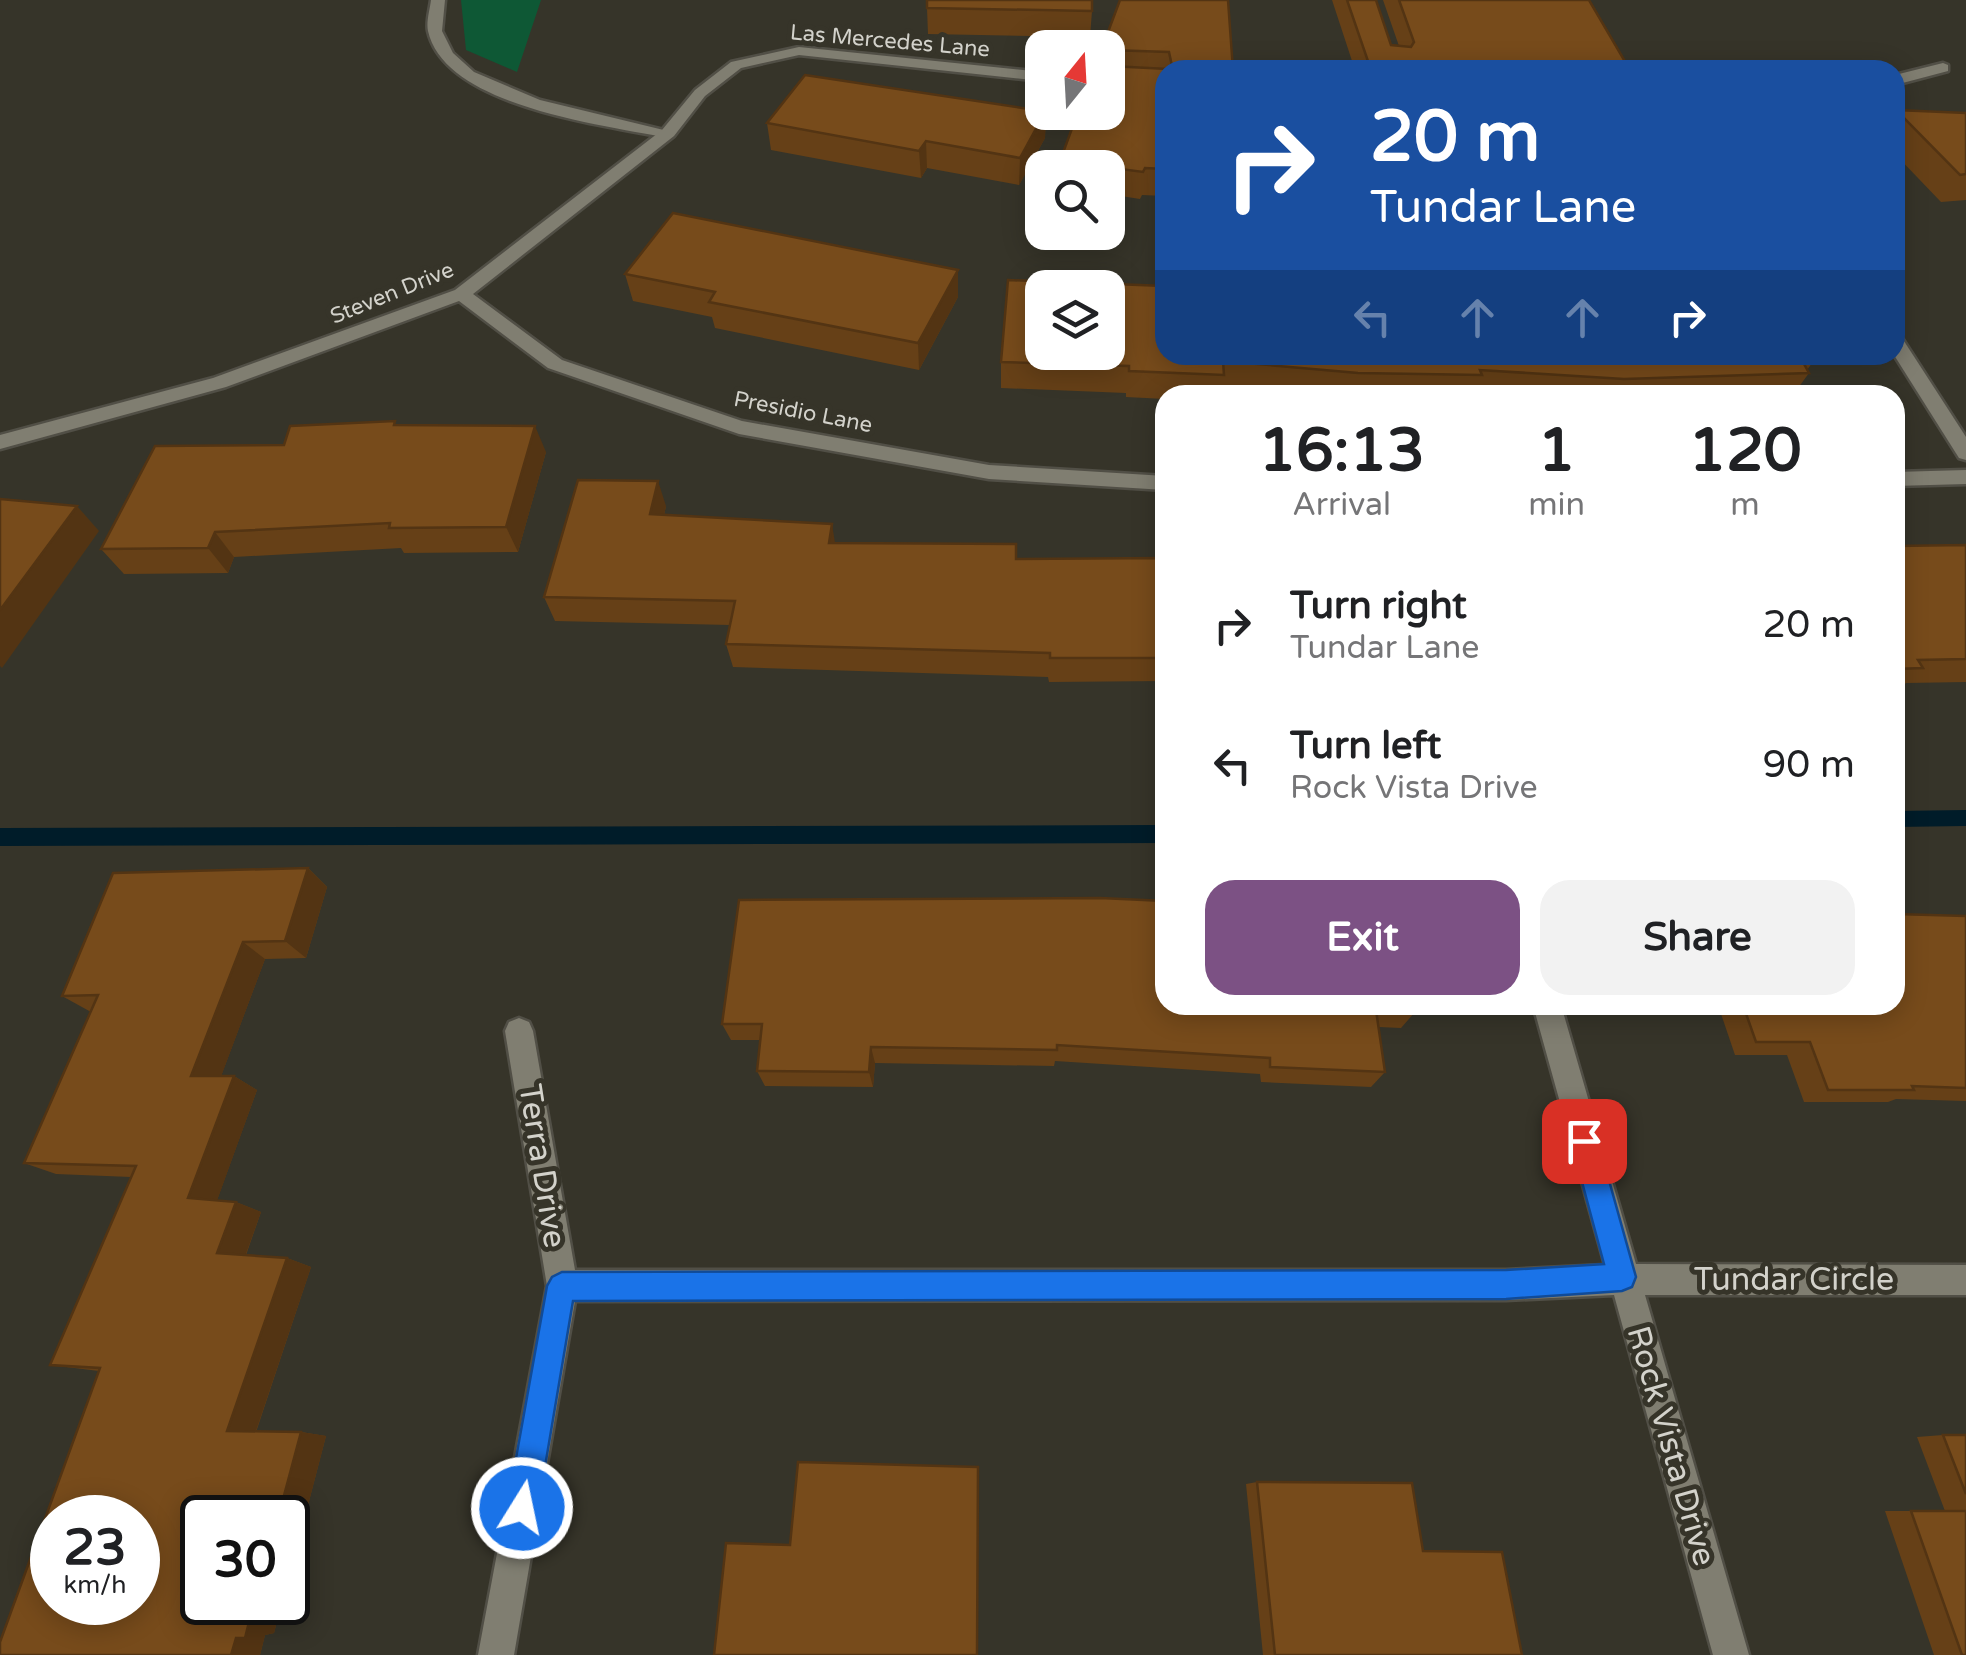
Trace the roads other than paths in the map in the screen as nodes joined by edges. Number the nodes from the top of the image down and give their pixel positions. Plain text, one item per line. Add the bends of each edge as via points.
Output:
1 (438, 0) edge
2 (736, 66) joint
3 (1943, 68) dead end
4 (1025, 75) edge
5 (1905, 78) edge
6 (668, 133) junction
7 (461, 294) junction
8 (1905, 358) edge
9 (0, 442) edge
10 (1966, 454) edge
11 (1966, 477) edge
12 (1905, 479) edge
13 (1155, 482) edge
14 (1550, 1015) edge
15 (519, 1031) dead end
16 (1622, 1277) junction
17 (1966, 1280) edge
18 (562, 1286) junction
19 (496, 1655) edge
20 (1731, 1655) edge

1 - 6 street via 435,32 452,62 498,94
2 - 4 street, Las Mercedes Lane via 800,52
2 - 6 street, Steven Drive via 700,93
3 - 5 street
6 - 7 street, Steven Drive
7 - 9 street, Steven Drive via 219,382
7 - 13 street, Presidio Lane via 556,364 739,427 989,472
8 - 10 street
11 - 12 street
14 - 16 street, Rock Vista Drive
15 - 18 street, Terra Drive
16 - 17 street, Tundar Circle
16 - 18 street, Tundar Circle via 1506,1284
16 - 20 street, Rock Vista Drive
18 - 19 street, Terra Drive

